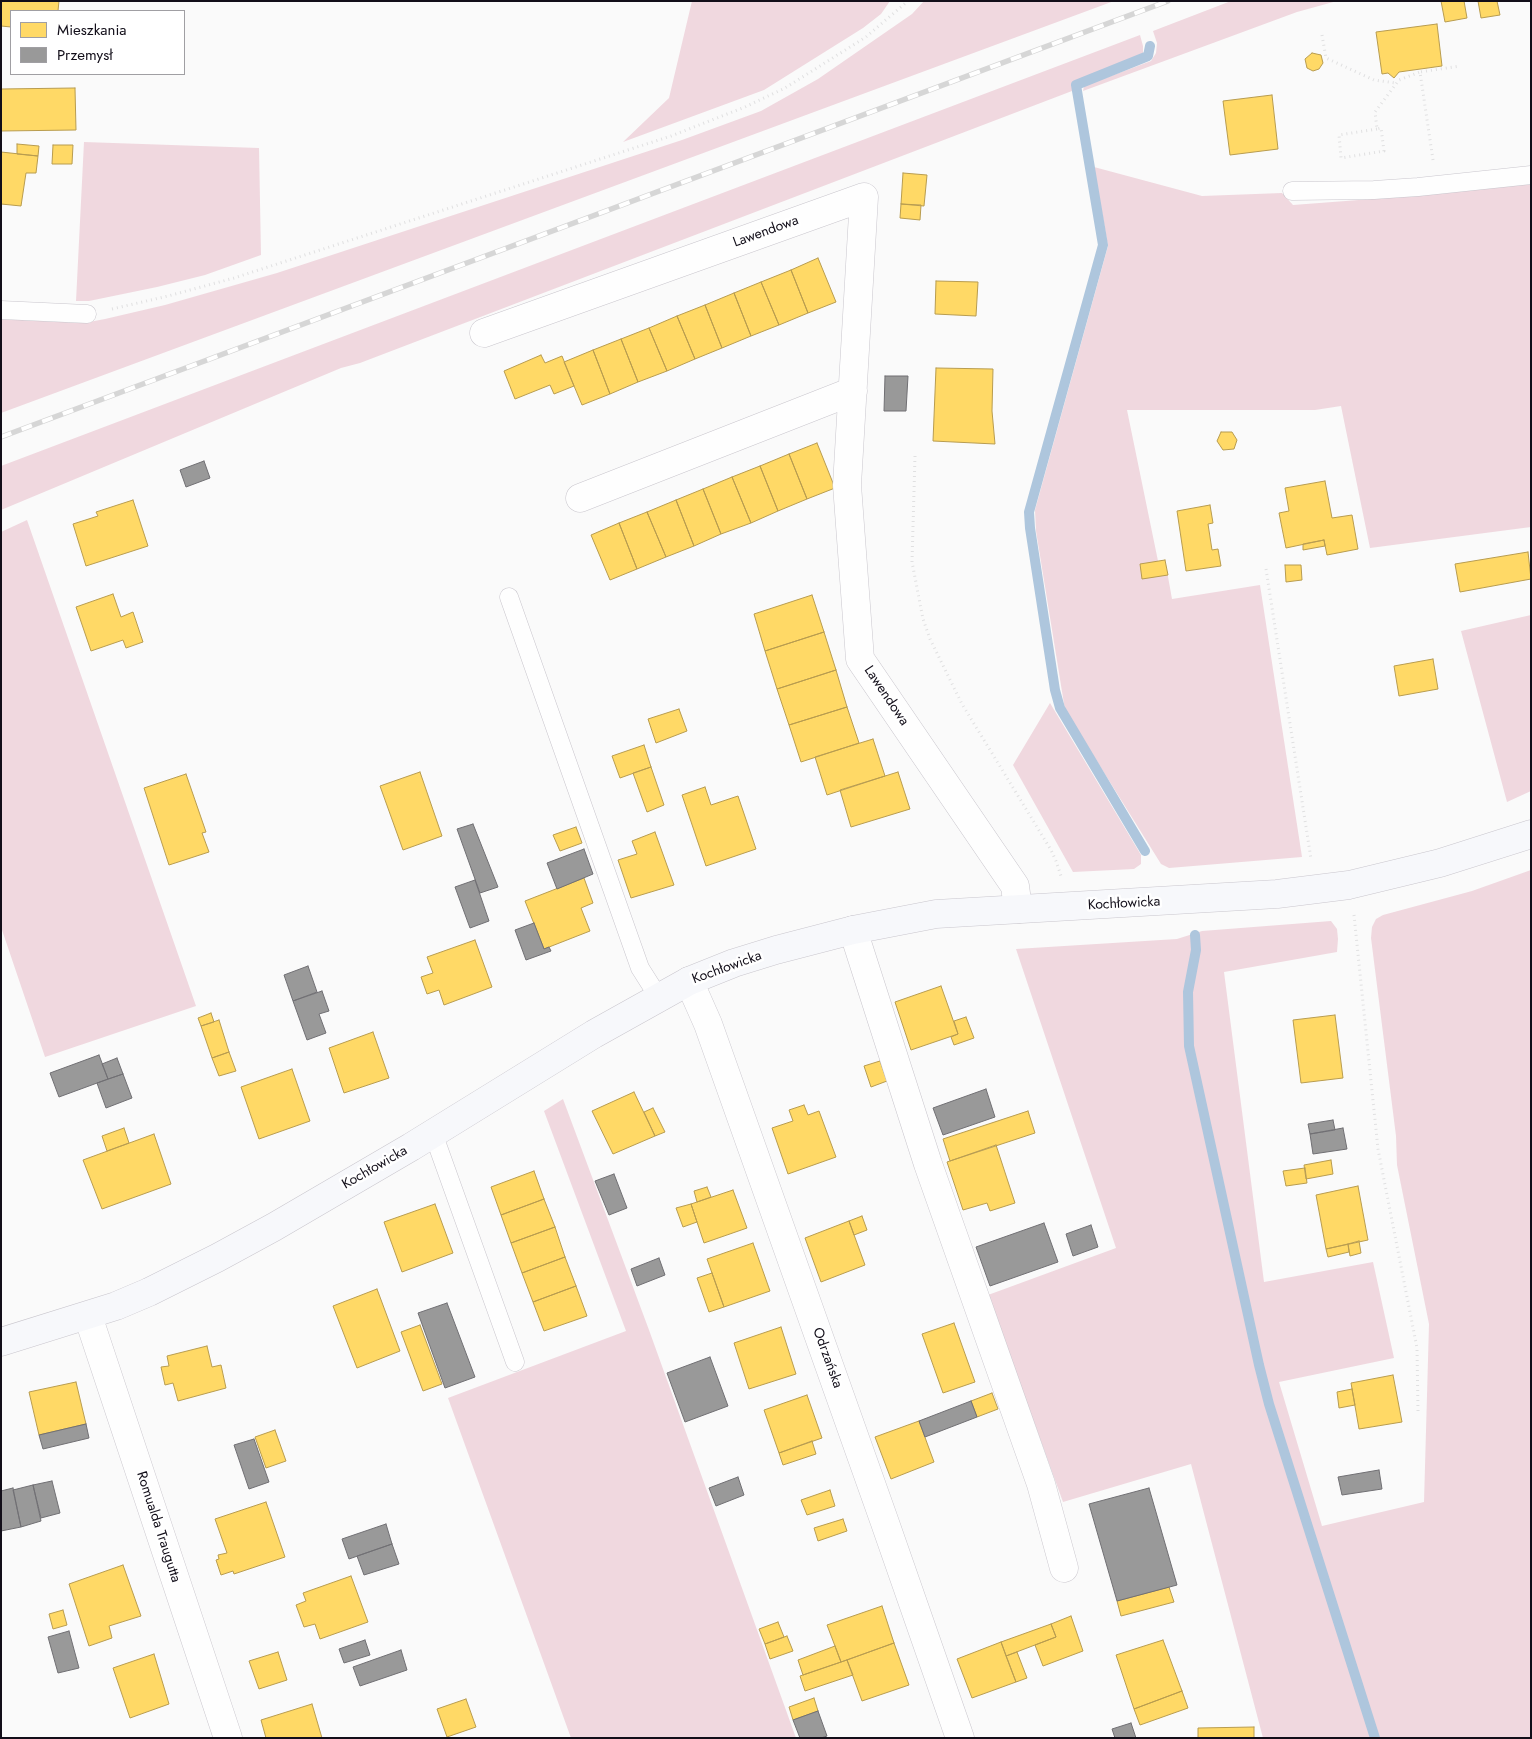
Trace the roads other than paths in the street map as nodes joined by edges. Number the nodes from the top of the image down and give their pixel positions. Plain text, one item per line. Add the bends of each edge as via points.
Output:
1 (1531, 175) edge
2 (1292, 191) dead end
3 (1, 310) edge
4 (87, 314) road end
5 (484, 333) dead end
6 (853, 391) junction
7 (580, 498) dead end
8 (508, 597) dead end
9 (1531, 834) edge
10 (1018, 909) junction
11 (853, 930) junction
12 (690, 981) junction
13 (659, 998) junction
14 (433, 1133) junction
15 (88, 1316) junction
16 (1, 1342) edge
17 (515, 1362) dead end
18 (1064, 1568) dead end
19 (228, 1738) edge
20 (960, 1738) edge

1 - 2 lane via 1436,186
3 - 4 lane
5 - 6 street, Lawendowa via 864,197
6 - 7 street
6 - 10 street, Lawendowa via 847,485 860,659 1015,886
8 - 13 lane via 640,968
9 - 10 street, Kochłowicka via 1440,863 1316,890
10 - 11 street, Kochłowicka via 936,914
11 - 12 street, Kochłowicka via 734,963
11 - 18 street via 928,1164 1041,1484
12 - 13 street, Kochłowicka
12 - 20 street, Odrzańska via 708,1024
13 - 14 street, Kochłowicka
14 - 15 street, Kochłowicka via 217,1258 149,1292
14 - 17 lane
15 - 16 street, Kochłowicka
15 - 19 street, Romualda Traugutta

